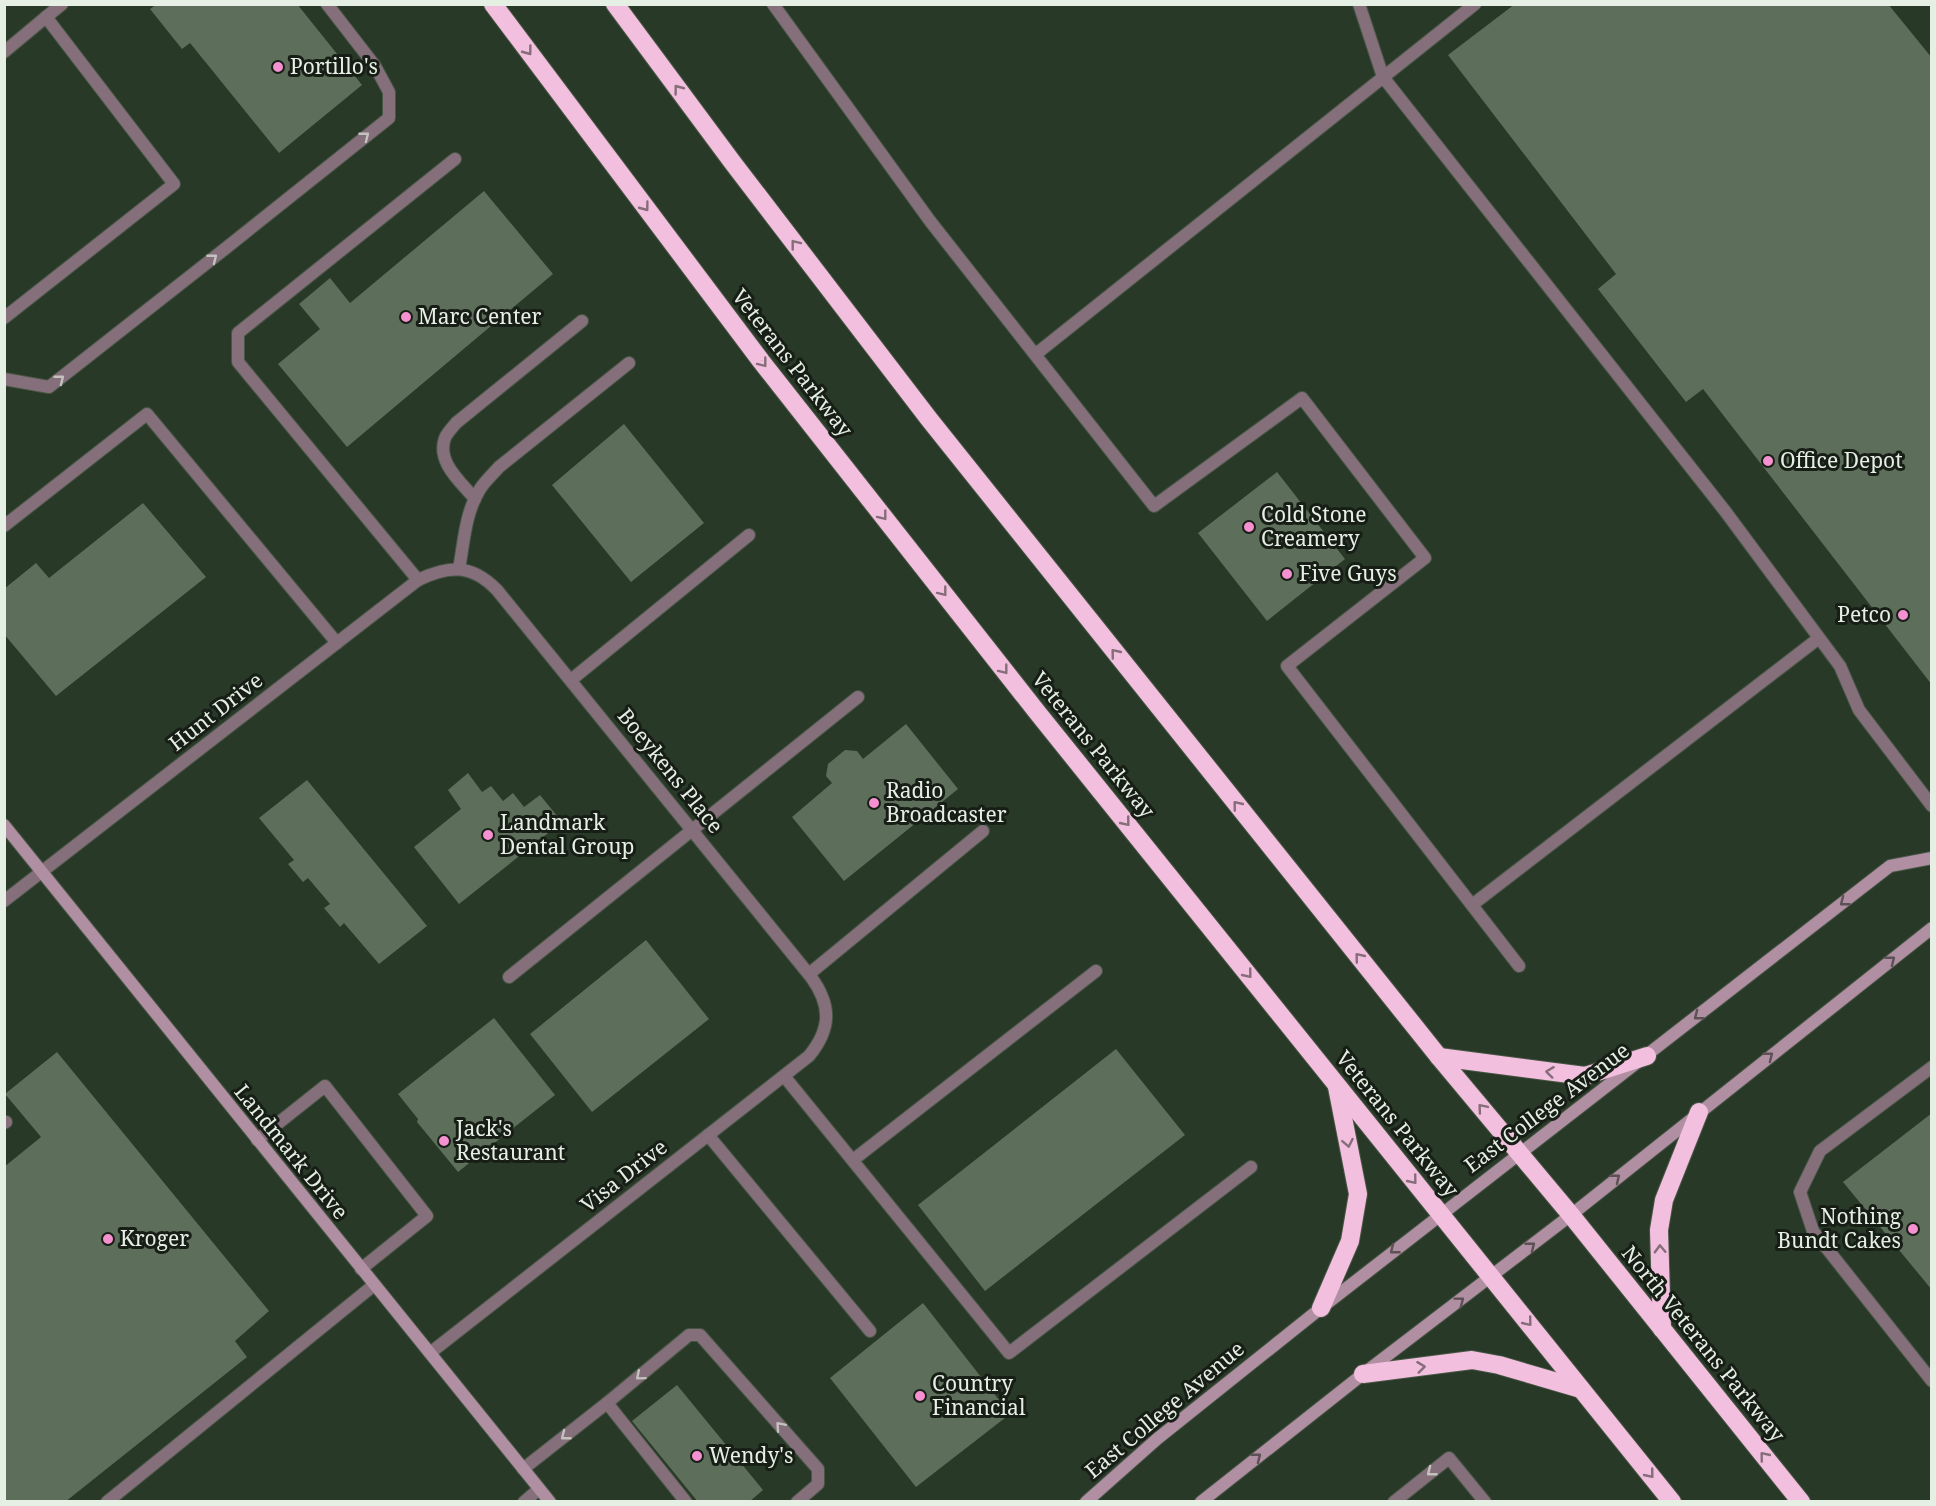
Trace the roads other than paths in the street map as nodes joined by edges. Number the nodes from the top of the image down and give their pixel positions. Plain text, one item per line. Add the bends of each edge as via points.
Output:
1 (62, 4) edge
2 (327, 4) edge
3 (493, 4) edge
4 (615, 4) edge
5 (773, 4) edge
6 (1359, 4) edge
7 (1475, 4) edge
8 (46, 17) junction
9 (4, 52) edge
10 (1383, 77) junction
11 (455, 159) dead end
12 (4, 318) edge
13 (582, 321) dead end
14 (1036, 354) junction
15 (629, 363) dead end
16 (4, 379) edge
17 (475, 499) junction
18 (4, 526) edge
19 (748, 535) dead end
20 (459, 569) junction
21 (418, 580) junction
22 (1819, 638) junction
23 (337, 643) junction
24 (571, 680) junction
25 (858, 698) dead end
26 (1932, 806) edge
27 (4, 825) edge
28 (693, 830) junction
29 (983, 831) dead end
30 (1932, 858) edge
31 (42, 872) junction
32 (4, 901) edge
33 (1472, 905) junction
34 (1932, 928) edge
35 (1520, 966) dead end
36 (1096, 971) dead end
37 (809, 974) junction
38 (509, 977) dead end
39 (826, 1018) joint
40 (1647, 1056) junction
41 (1439, 1057) junction
42 (1932, 1067) edge
43 (784, 1076) junction
44 (1337, 1085) junction
45 (1699, 1112) junction
46 (708, 1135) junction
47 (257, 1140) junction
48 (1520, 1153) junction
49 (853, 1160) junction
50 (1251, 1167) dead end
51 (1440, 1214) junction
52 (1571, 1215) junction
53 (361, 1269) junction
54 (1491, 1276) junction
55 (374, 1286) junction
56 (1321, 1308) junction
57 (1662, 1329) junction
58 (870, 1331) dead end
59 (430, 1353) junction
60 (1363, 1374) junction
61 (1932, 1381) edge
62 (1581, 1389) junction
63 (607, 1403) junction
64 (523, 1469) junction
65 (539, 1489) junction
66 (107, 1502) edge
67 (524, 1502) edge
68 (550, 1502) edge
69 (686, 1502) edge
70 (797, 1502) edge
71 (1086, 1502) edge
72 (1201, 1502) edge
73 (1394, 1502) edge
74 (1485, 1502) edge
75 (1672, 1502) edge
76 (1801, 1502) edge

1 - 8 street
16 -> 2 street via 49,387 389,118 389,92 375,66
3 -> 44 highway, Veterans Parkway via 761,362
41 -> 4 highway via 930,419
5 - 14 street via 930,220
6 - 10 street
7 - 10 street
8 - 9 street
8 - 12 street via 174,184
10 - 14 street
10 - 22 street via 1725,511
11 - 21 street via 238,333 238,362
13 - 17 street via 456,423 445,438 446,463
14 - 33 street via 1154,506 1302,398 1425,558 1287,666
15 - 17 street via 499,467
17 - 20 street via 467,518
18 - 23 street via 147,414
19 - 24 street
20 - 21 street, Hunt Drive via 446,569
20 - 24 street, Boeykens Place via 484,577
21 - 23 street, Hunt Drive
22 - 26 street via 1840,666 1859,710
22 - 33 street
23 - 31 street, Hunt Drive
24 - 28 street, Boeykens Place
25 - 28 street
27 - 31 main road, Landmark Drive
28 - 37 street, Boeykens Place
28 - 38 street
29 - 37 street
30 -> 40 main road, East College Avenue via 1890,866
31 - 32 street, Hunt Drive
31 - 47 main road, Landmark Drive
33 - 35 street
45 -> 34 main road
36 - 49 street
37 - 39 street, Boeykens Place via 821,993
39 - 43 street, Visa Drive via 820,1042
40 -> 41 highway via 1585,1076
40 - 48 main road, East College Avenue
48 -> 41 highway
42 - 61 street via 1821,1151 1800,1192 1813,1231
43 - 46 street, Visa Drive
43 - 49 street
44 -> 51 highway, Veterans Parkway
44 -> 56 highway via 1358,1194 1350,1241
52 -> 45 main road
57 -> 45 highway via 1659,1230 1664,1200
46 - 58 street
46 - 59 street, Visa Drive
47 - 53 main road, Landmark Drive
47 - 53 street via 325,1086 427,1216
48 - 51 main road, East College Avenue
48 - 52 highway
49 - 50 street via 1009,1353
51 - 54 highway, Veterans Parkway
51 -> 56 main road, East College Avenue
54 -> 52 main road
52 - 57 highway, North Veterans Parkway
53 - 55 main road, Landmark Drive
60 -> 54 main road
54 -> 62 highway, Veterans Parkway
55 - 59 main road, Landmark Drive
55 - 66 street
56 - 71 main road, East College Avenue via 1157,1439
76 -> 57 highway, North Veterans Parkway
59 - 64 main road, Landmark Drive
60 -> 62 highway via 1472,1360
72 -> 60 main road
62 -> 75 highway, Veterans Parkway
63 -> 64 street
63 - 69 street
70 -> 63 street via 818,1484 818,1469 700,1335 689,1335
64 - 65 main road, Landmark Drive
65 - 67 street
65 - 68 main road, Landmark Drive
74 -> 73 street via 1449,1458

